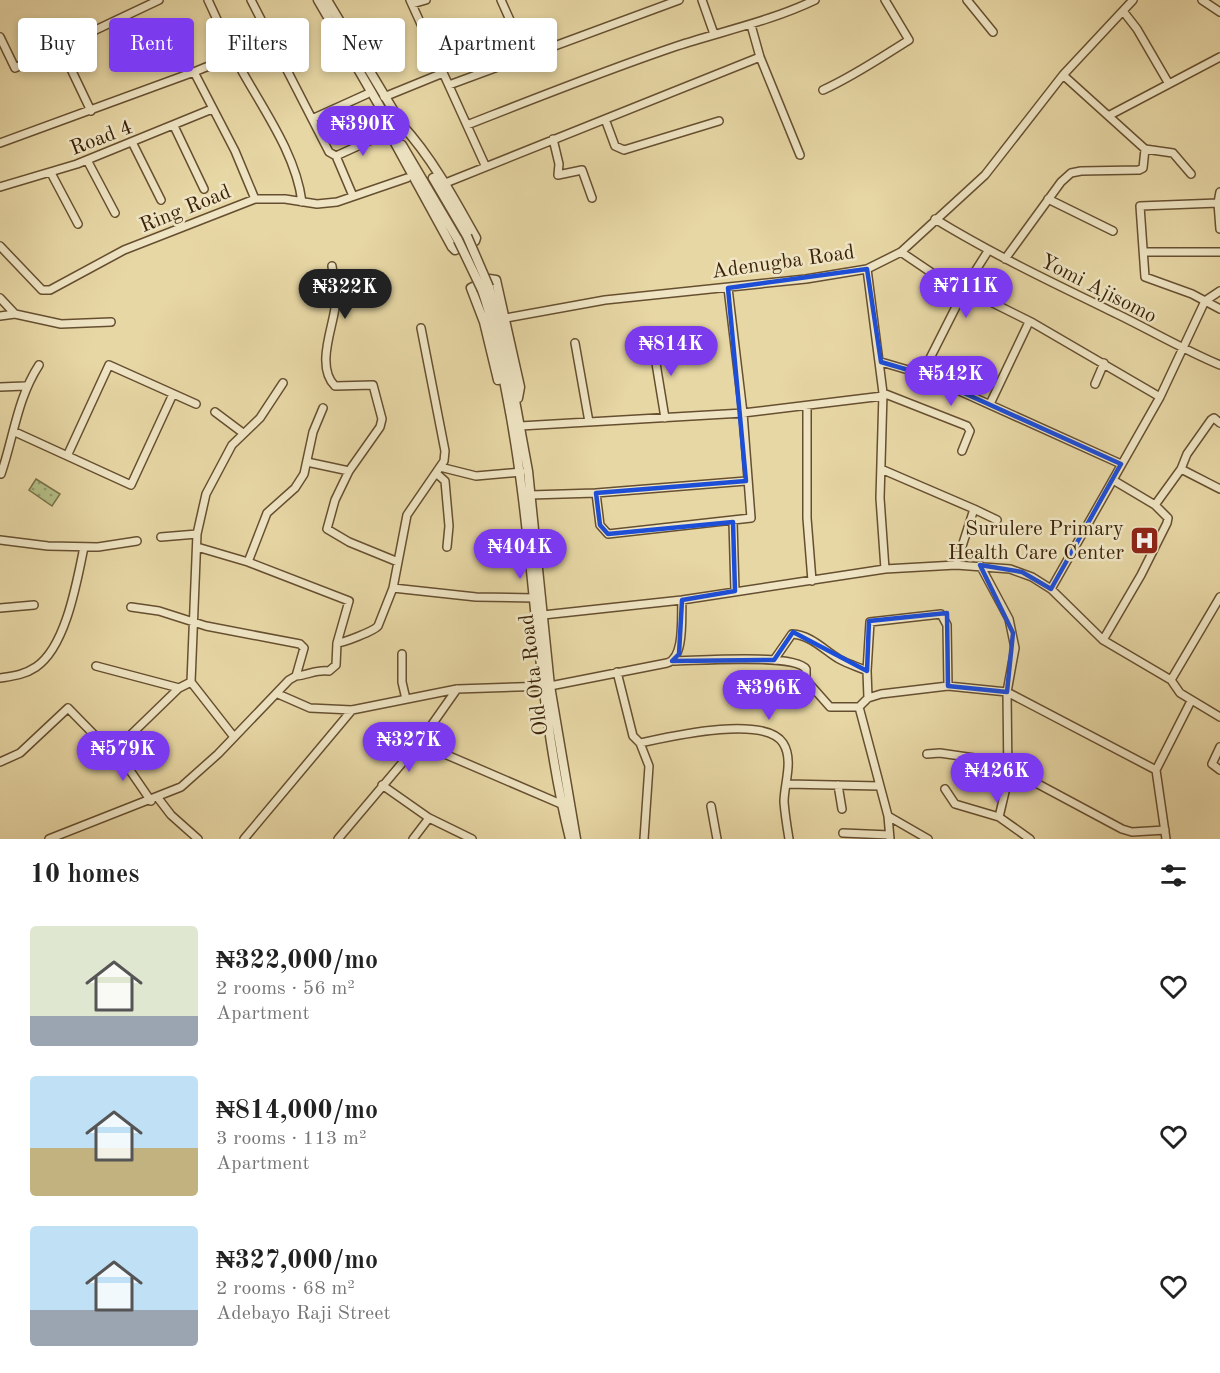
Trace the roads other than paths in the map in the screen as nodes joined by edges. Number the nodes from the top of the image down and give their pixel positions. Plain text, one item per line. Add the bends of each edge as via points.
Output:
1 (159, 0) edge
2 (208, 0) edge
3 (251, 0) edge
4 (318, 0) edge
5 (327, 0) edge
6 (426, 0) edge
7 (501, 0) edge
8 (680, 0) edge
9 (702, 0) edge
10 (815, 0) edge
11 (885, 0) edge
12 (967, 0) edge
13 (1132, 0) edge
14 (1202, 0) edge
15 (411, 2) edge
16 (1123, 10) junction
17 (1220, 12) edge
18 (216, 18) edge
19 (260, 18) edge
20 (418, 18) edge
21 (509, 18) edge
22 (751, 25) junction
23 (97, 29) edge
24 (993, 32) dead end
25 (714, 34) junction
26 (0, 37) edge
27 (557, 45) edge
28 (760, 57) junction
29 (1220, 57) edge
30 (18, 67) edge
31 (206, 67) edge
32 (72, 72) edge
33 (194, 72) junction
34 (243, 72) edge
35 (289, 72) edge
36 (483, 72) edge
37 (443, 73) joint
38 (1063, 75) junction
39 (1169, 84) junction
40 (448, 85) junction
41 (823, 90) dead end
42 (367, 94) dead end
43 (384, 98) junction
44 (212, 109) junction
45 (91, 111) junction
46 (1110, 115) junction
47 (314, 118) junction
48 (605, 119) junction
49 (719, 121) dead end
50 (401, 124) junction
51 (467, 125) junction
52 (174, 126) junction
53 (392, 128) junction
54 (380, 136) dead end
55 (553, 139) junction
56 (132, 142) junction
57 (0, 143) edge
58 (1145, 148) junction
59 (800, 155) dead end
60 (336, 156) junction
61 (87, 160) junction
62 (485, 165) junction
63 (51, 173) junction
64 (1191, 174) dead end
65 (407, 178) dead end
66 (442, 184) junction
67 (0, 187) edge
68 (204, 189) dead end
69 (1220, 192) edge
70 (353, 196) junction
71 (592, 198) dead end
72 (255, 199) junction
73 (1048, 200) junction
74 (161, 201) dead end
75 (302, 202) junction
76 (1218, 203) junction
77 (115, 213) dead end
78 (935, 219) junction
79 (78, 224) dead end
80 (1220, 229) edge
81 (1113, 231) dead end
82 (463, 238) junction
83 (0, 246) edge
84 (988, 251) junction
85 (901, 252) junction
86 (1144, 252) junction
87 (1220, 252) edge
88 (1005, 259) junction
89 (332, 266) dead end
90 (867, 269) junction
91 (932, 273) dead end
92 (728, 288) junction
93 (1220, 291) edge
94 (981, 297) dead end
95 (0, 298) edge
96 (1205, 301) junction
97 (1220, 309) edge
98 (15, 314) junction
99 (0, 316) edge
100 (506, 318) junction
101 (111, 322) dead end
102 (1029, 322) junction
103 (421, 328) dead end
104 (652, 339) dead end
105 (575, 343) dead end
106 (1183, 350) junction
107 (880, 362) junction
108 (1104, 363) junction
109 (1220, 364) edge
110 (39, 365) dead end
111 (922, 374) junction
112 (283, 383) dead end
113 (1095, 384) dead end
114 (25, 386) junction
115 (0, 387) edge
116 (173, 394) junction
117 (883, 394) junction
118 (1160, 397) junction
119 (512, 400) junction
120 (196, 404) dead end
121 (990, 404) junction
122 (807, 406) junction
123 (323, 408) dead end
124 (215, 412) dead end
125 (743, 413) junction
126 (665, 418) junction
127 (589, 422) junction
128 (1220, 423) edge
129 (520, 426) junction
130 (15, 432) junction
131 (243, 433) junction
132 (962, 451) dead end
133 (68, 454) junction
134 (307, 462) junction
135 (1121, 464) junction
136 (2, 465) edge
137 (881, 469) junction
138 (1181, 469) junction
139 (438, 470) junction
140 (349, 471) junction
141 (524, 471) junction
142 (1, 474) edge
143 (1113, 480) junction
144 (746, 481) junction
145 (1220, 489) edge
146 (596, 493) junction
147 (530, 495) junction
148 (1155, 505) junction
149 (974, 509) junction
150 (997, 520) dead end
151 (734, 522) junction
152 (197, 534) junction
153 (162, 537) dead end
154 (0, 540) edge
155 (137, 541) dead end
156 (84, 547) junction
157 (197, 547) junction
158 (447, 547) dead end
159 (248, 562) junction
160 (398, 562) junction
161 (956, 565) junction
162 (980, 566) junction
163 (885, 569) junction
164 (812, 581) junction
165 (393, 588) junction
166 (1051, 590) junction
167 (735, 591) junction
168 (1220, 597) edge
169 (535, 598) junction
170 (682, 600) junction
171 (34, 605) dead end
172 (131, 607) dead end
173 (0, 608) edge
174 (543, 615) junction
175 (193, 622) junction
176 (1103, 640) junction
177 (337, 643) junction
178 (402, 654) dead end
179 (774, 660) junction
180 (672, 661) junction
181 (96, 666) dead end
182 (867, 671) junction
183 (617, 672) junction
184 (296, 676) junction
185 (0, 678) edge
186 (1171, 680) junction
187 (191, 682) junction
188 (948, 686) junction
189 (546, 687) junction
190 (179, 688) junction
191 (457, 689) junction
192 (1007, 692) junction
193 (278, 694) junction
194 (868, 698) junction
195 (406, 699) junction
196 (1191, 700) junction
197 (859, 707) junction
198 (352, 710) junction
199 (1220, 717) edge
200 (234, 737) junction
201 (419, 743) junction
202 (640, 743) junction
203 (1220, 747) edge
204 (116, 750) junction
205 (927, 754) dead end
206 (0, 762) edge
207 (1008, 767) junction
208 (1156, 770) junction
209 (1220, 770) edge
210 (787, 784) junction
211 (838, 784) junction
212 (382, 785) junction
213 (879, 786) junction
214 (945, 789) dead end
215 (154, 800) junction
216 (561, 804) junction
217 (711, 806) dead end
218 (842, 808) dead end
219 (888, 816) junction
220 (999, 817) junction
221 (429, 818) junction
222 (1165, 830) junction
223 (843, 833) dead end
224 (890, 837) edge
225 (49, 839) edge
226 (198, 839) edge
227 (244, 839) edge
228 (338, 839) edge
229 (413, 839) edge
230 (472, 839) edge
231 (570, 839) edge
232 (576, 839) edge
233 (644, 839) edge
234 (717, 839) edge
235 (789, 839) edge
236 (928, 839) edge
237 (1030, 839) edge
238 (1166, 839) edge

1 - 23 street
2 - 18 street
3 - 19 street
4 - 53 street
5 - 43 street
6 - 15 street
7 - 21 street
8 - 27 street
9 - 25 street
10 - 22 street
11 - 41 street via 909,40 858,74
12 - 24 street
13 - 16 street, Adenugba Road
14 - 17 street
15 - 20 street
16 - 38 street, Adenugba Road
16 - 39 street
22 - 25 street
22 - 28 street
25 - 51 street via 614,67
26 - 30 street via 15,68
28 - 48 street
28 - 59 street
29 - 39 street
31 - 33 street
32 - 45 street
33 - 44 street
33 - 45 street
34 - 75 street via 289,157
35 - 47 street
36 - 40 street
37 - 40 street
37 - 43 street
38 - 46 street
38 - 78 street, Adenugba Road via 985,175
39 - 46 street
40 - 51 street
42 - 47 street
43 - 50 street
44 - 52 street, Road 4
44 - 72 street
45 - 57 street
46 - 58 street
47 - 60 street via 329,152
48 - 49 street via 615,146 624,150
48 - 55 street
50 - 66 street
50 - 82 street
51 - 62 street
52 - 56 street, Road 4
52 - 68 street
53 - 66 street via 394,141 455,250 476,238
53 - 82 street
54 - 60 street
55 - 62 street
55 - 71 street via 558,175 582,170
56 - 61 street, Road 4
56 - 74 street
58 - 64 street via 1173,153
58 - 73 street via 1143,168 1071,173
60 - 70 street
61 - 63 street, Road 4
61 - 77 street
62 - 66 street
63 - 67 street, Road 4
63 - 79 street
65 - 70 street, Ring Road
69 - 76 street
70 - 75 street, Ring Road via 336,202
72 - 75 street, Ring Road
72 - 83 street, Ring Road via 124,250 50,290 42,290
73 - 81 street
73 - 88 street
76 - 80 street
76 - 86 street via 1140,206
78 - 84 street, Yomi Ajisomo
78 - 85 street, Adenugba Road
82 - 119 street, bridge via 485,289
84 - 88 street, Yomi Ajisomo
84 - 111 street
85 - 90 street, Adenugba Road
85 - 91 street
86 - 87 street
86 - 96 street via 1144,277
88 - 106 street, Yomi Ajisomo
89 - 140 street via 336,308 328,337 327,370 335,386 371,383 382,419
90 - 92 street, Adenugba Road
90 - 107 street
92 - 100 street, Adenugba Road via 605,300
92 - 125 street
93 - 96 street
94 - 102 street
95 - 98 street
96 - 97 street
96 - 106 street
98 - 99 street
98 - 101 street via 61,324
100 - 119 street via 520,387
100 - 119 street via 496,280 472,286 501,392
102 - 108 street
102 - 121 street
103 - 139 street via 445,451
104 - 126 street
105 - 127 street
106 - 109 street, Yomi Ajisomo
106 - 118 street
107 - 111 street
107 - 117 street
108 - 113 street
108 - 118 street
110 - 114 street
111 - 121 street
112 - 131 street via 260,418
114 - 115 street
114 - 130 street via 16,413
116 - 120 street
116 - 133 street via 109,365
116 - 133 street via 131,485
117 - 122 street
117 - 132 street via 967,426 970,431
117 - 137 street
118 - 135 street
119 - 129 street
119 - 141 street
121 - 135 street
122 - 125 street
122 - 164 street via 807,518
123 - 134 street
124 - 131 street
125 - 126 street
125 - 144 street
126 - 127 street
127 - 129 street
128 - 138 street via 1211,420
129 - 141 street
130 - 133 street
130 - 136 street
131 - 152 street via 232,445 206,494
134 - 140 street
134 - 159 street via 295,488 267,513
135 - 143 street
136 - 142 street
137 - 149 street
137 - 163 street
138 - 145 street
138 - 148 street
139 - 141 street via 476,476
139 - 158 street via 445,481
139 - 160 street via 407,514
140 - 160 street via 327,528 349,542
141 - 147 street, Old Ota Road
141 - 169 street, Old Ota Road
143 - 148 street
143 - 166 street
144 - 146 street
144 - 151 street via 751,518
146 - 147 street
146 - 151 street via 600,525 608,534
147 - 174 street, Old Ota Road
148 - 176 street via 1168,518 1167,523 1142,575
149 - 150 street
149 - 161 street
151 - 167 street
152 - 153 street
152 - 157 street
154 - 156 street
155 - 156 street
156 - 185 street via 69,616 45,657 21,675
157 - 159 street
157 - 175 street
159 - 177 street via 349,601
160 - 165 street
161 - 162 street
161 - 163 street
162 - 166 street via 1022,572
162 - 192 street via 1013,633 1014,658
163 - 164 street
164 - 167 street
165 - 169 street via 476,597
165 - 177 street via 374,630
166 - 176 street
167 - 170 street
168 - 186 street
169 - 189 street, Old Ota Road
170 - 174 street
170 - 180 street via 679,653
171 - 173 street
172 - 175 street
174 - 189 street, Old Ota Road
175 - 184 street via 300,644 304,648
175 - 187 street
176 - 186 street
177 - 184 street via 333,669
178 - 195 street
179 - 180 street
179 - 182 street via 792,634 797,634
179 - 197 street via 803,666 806,680 830,707
180 - 183 street
181 - 190 street
182 - 188 street via 870,622 941,614 947,625
182 - 194 street
183 - 189 street
183 - 202 street via 633,736
184 - 193 street
186 - 196 street
187 - 190 street
187 - 200 street
188 - 192 street
188 - 194 street
189 - 191 street
189 - 216 street, Old Ota Road
189 - 232 street, Old Ota Road
190 - 204 street
191 - 195 street
191 - 201 street
192 - 207 street
192 - 208 street
193 - 198 street via 310,708
193 - 200 street
194 - 197 street
195 - 198 street
196 - 199 street
196 - 208 street
197 - 213 street
198 - 227 street
200 - 215 street via 181,787
201 - 212 street
201 - 216 street
202 - 210 street via 709,729 759,731 783,743
202 - 233 street via 650,774
203 - 209 street via 1212,764
204 - 206 street via 111,753 68,708 20,753
204 - 215 street
205 - 207 street via 984,759
207 - 220 street
207 - 222 street via 1122,829
208 - 222 street
210 - 211 street
210 - 235 street via 784,801
211 - 213 street
211 - 218 street
212 - 221 street
212 - 228 street
213 - 219 street
214 - 220 street via 955,804
215 - 225 street
215 - 226 street
216 - 231 street, Old Ota Road
217 - 234 street
219 - 224 street
219 - 236 street
220 - 237 street
221 - 229 street
221 - 230 street
222 - 238 street
223 - 224 street

